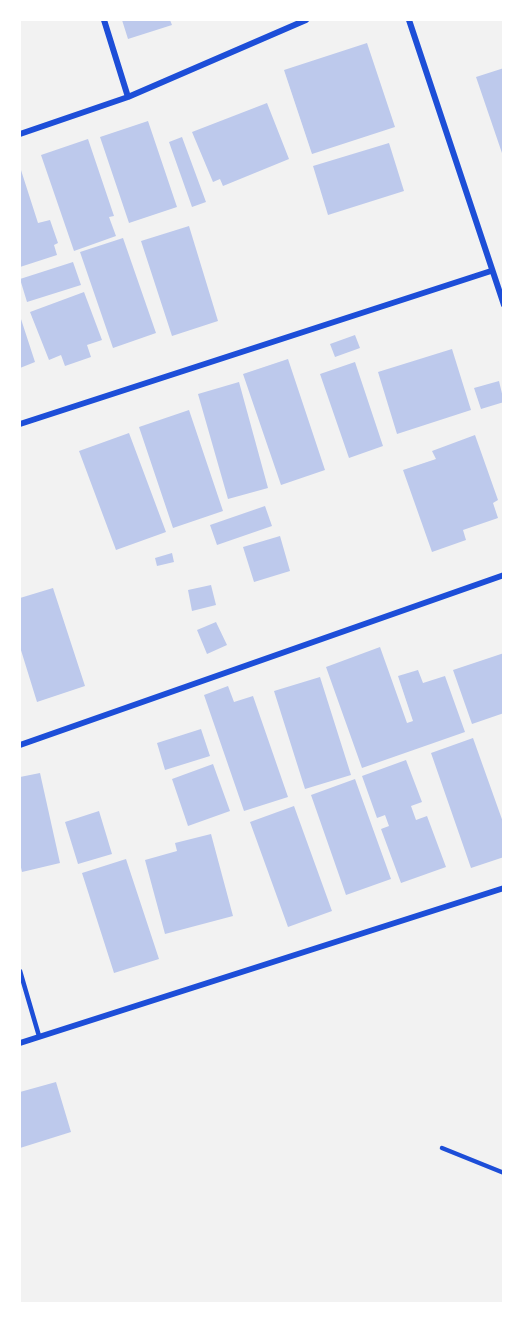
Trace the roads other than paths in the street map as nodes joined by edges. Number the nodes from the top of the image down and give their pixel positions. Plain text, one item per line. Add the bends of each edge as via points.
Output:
1 (104, 20) edge
2 (306, 20) edge
3 (409, 20) edge
4 (129, 97) junction
5 (20, 134) edge
6 (491, 271) junction
7 (504, 305) edge
8 (20, 424) edge
9 (504, 576) edge
10 (20, 745) edge
11 (504, 888) edge
12 (20, 971) edge
13 (39, 1036) junction
14 (20, 1043) edge
15 (442, 1148) dead end
16 (504, 1173) edge

1 - 4 street
2 - 4 street
3 - 6 street
4 - 5 street
6 - 7 street
6 - 8 street
9 - 10 street
11 - 13 street
12 - 13 lane
13 - 14 street
15 - 16 lane

